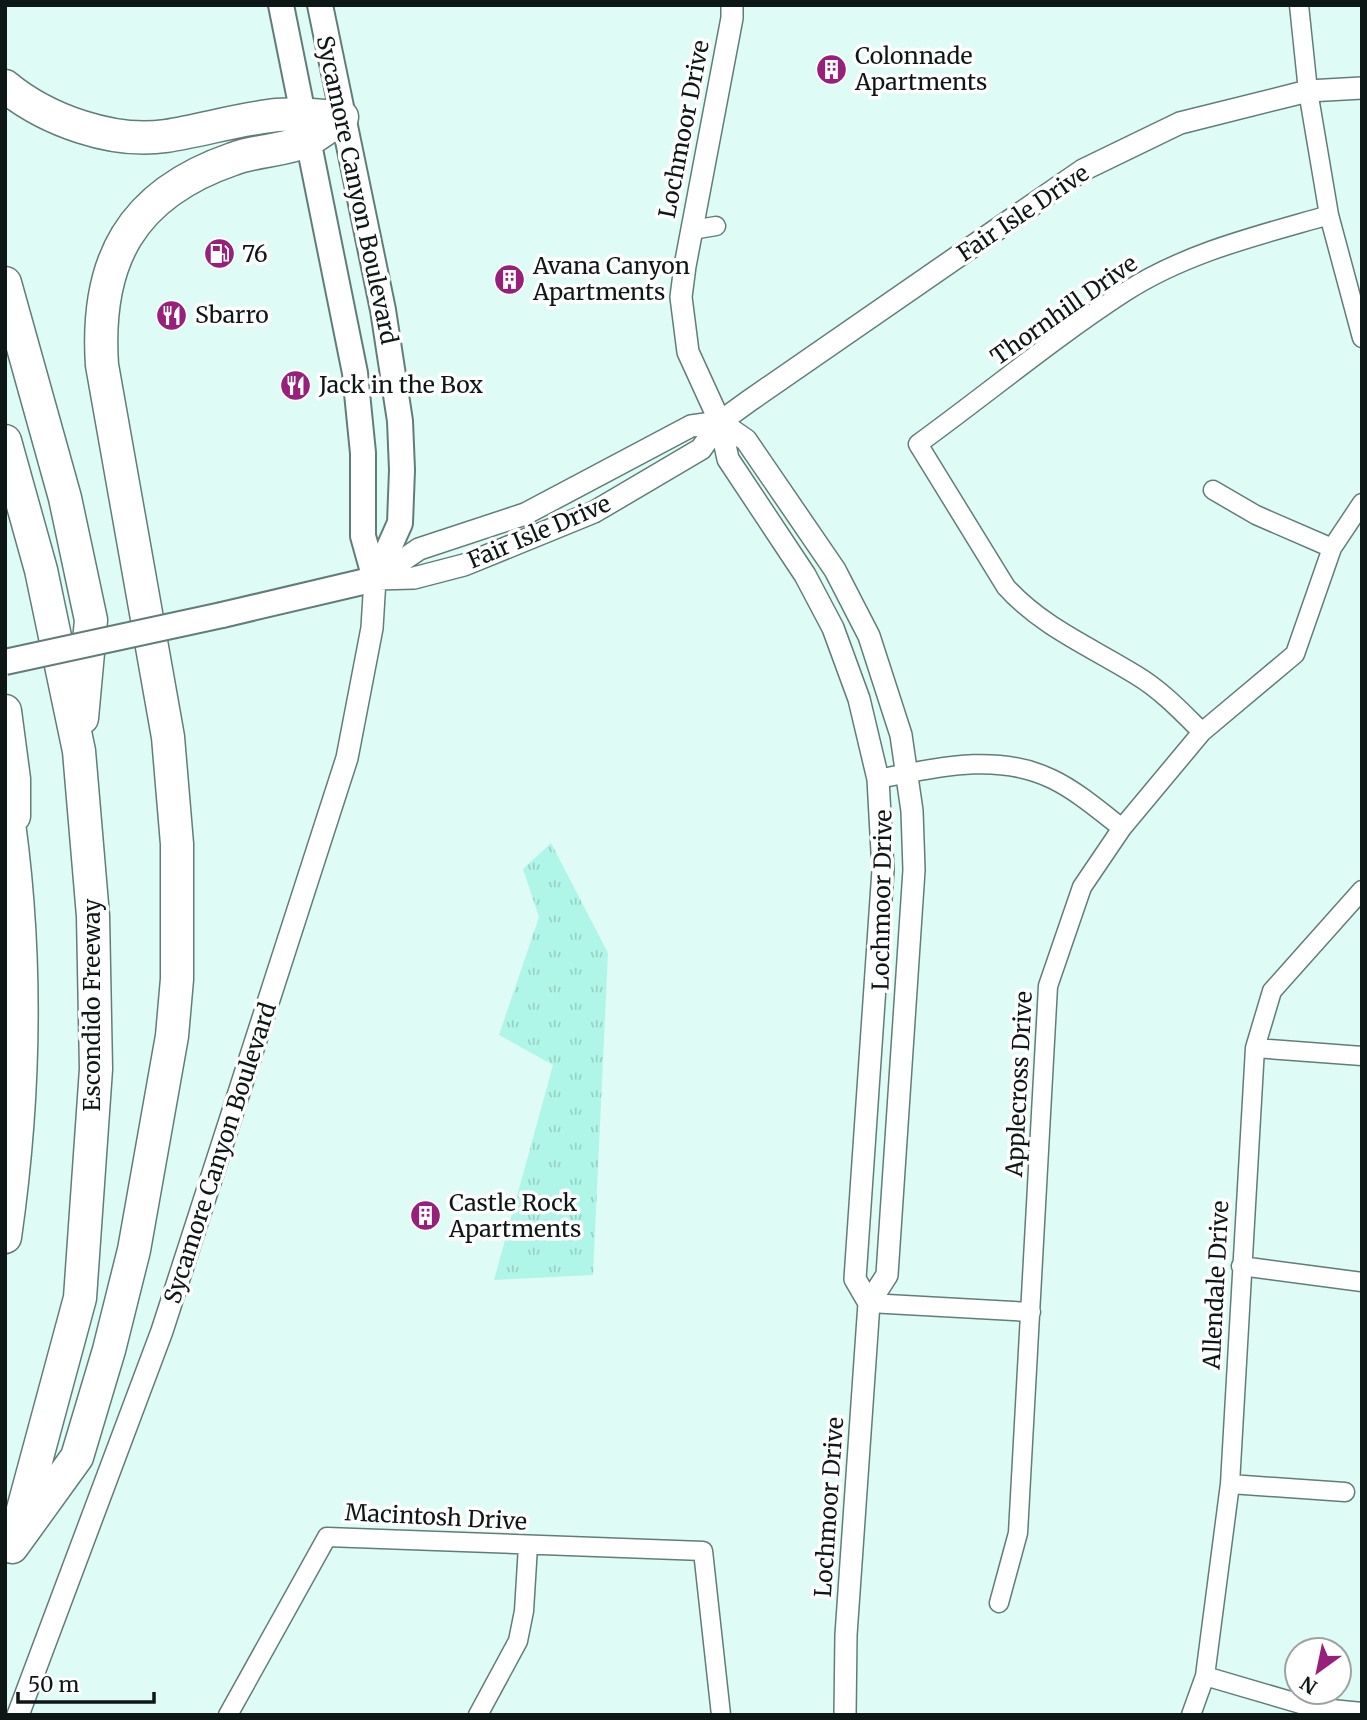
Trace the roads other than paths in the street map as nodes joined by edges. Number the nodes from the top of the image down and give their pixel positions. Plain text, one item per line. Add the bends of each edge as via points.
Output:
1 (281, 5) edge
2 (320, 5) edge
3 (732, 5) edge
4 (1299, 5) edge
5 (5, 86) edge
6 (1362, 88) edge
7 (1308, 91) junction
8 (342, 117) junction
9 (305, 128) junction
10 (1329, 215) junction
11 (716, 226) dead end
12 (692, 230) junction
13 (5, 283) edge
14 (1362, 338) edge
15 (720, 422) junction
16 (6, 446) edge
17 (1213, 490) dead end
18 (1362, 503) edge
19 (1332, 548) junction
20 (374, 579) junction
21 (5, 662) edge
22 (5, 711) edge
23 (1202, 732) junction
24 (79, 751) junction
25 (907, 774) junction
26 (878, 779) junction
27 (5, 796) edge
28 (1122, 828) junction
29 (15, 860) junction
30 (1362, 890) edge
31 (1255, 1048) junction
32 (1362, 1056) edge
33 (5, 1237) edge
34 (1241, 1266) junction
35 (1362, 1282) edge
36 (869, 1303) junction
37 (1031, 1312) junction
38 (1230, 1483) junction
39 (1345, 1492) dead end
40 (528, 1546) junction
41 (9, 1558) edge
42 (999, 1603) dead end
43 (1205, 1676) junction
44 (1362, 1712) edge
45 (19, 1715) edge
46 (228, 1715) edge
47 (478, 1715) edge
48 (721, 1715) edge
49 (845, 1715) edge
50 (1191, 1715) edge

1 - 9 main road, Sycamore Canyon Boulevard
2 - 8 main road, Sycamore Canyon Boulevard
3 - 12 street, Lochmoor Drive
4 - 7 street
5 - 9 highway via 71,122 133,137 279,115
6 - 7 street, Fair Isle Drive
7 - 10 street
7 - 15 street, Fair Isle Drive via 1180,123 1083,170
8 - 9 highway
8 - 20 main road, Sycamore Canyon Boulevard via 383,310 400,421 400,523
9 - 20 main road, Sycamore Canyon Boulevard via 355,373 363,453 363,536
9 - 41 highway via 198,174 160,197 117,250 105,283 102,365 169,737 177,844 177,979 172,1036 134,1250 110,1350 77,1457
10 - 14 street
10 - 23 street, Thornhill Drive via 1233,242 1126,292 918,444 1018,601 1050,626 1139,676
11 - 12 street
12 - 15 street, Lochmoor Drive via 681,297 683,327 688,352
13 - 24 highway via 65,498 91,620
15 - 20 street, Fair Isle Drive via 691,426 525,514 419,549
15 - 20 street, Fair Isle Drive via 701,449 594,512 464,565 414,578
15 - 25 street, Lochmoor Drive via 746,440 835,570 883,673
15 - 26 street, Lochmoor Drive via 728,459 805,575 832,628 859,699
16 - 24 highway, Escondido Freeway via 41,570
17 - 19 street via 1256,515
18 - 19 street, Applecross Drive
19 - 23 street, Applecross Drive via 1295,654
20 - 21 main road, Fair Isle Drive, bridge
20 - 45 street, Sycamore Canyon Boulevard via 372,628 347,758 162,1331
22 - 29 highway via 14,779
23 - 28 street, Applecross Drive
24 - 41 highway, Escondido Freeway via 93,916 96,1069 80,1298
25 - 26 street
25 - 28 street via 978,763 1017,767 1069,788
25 - 36 street, Lochmoor Drive via 914,847 913,901 888,1262 887,1275
26 - 36 street, Lochmoor Drive via 883,870 855,1279
27 - 29 highway
28 - 37 street, Applecross Drive via 1082,887 1048,986
29 - 33 highway via 23,1037
30 - 31 street, Allendale Drive via 1272,991
31 - 32 street
31 - 34 street, Allendale Drive
34 - 35 street
34 - 38 street, Allendale Drive
36 - 37 street
36 - 49 street, Lochmoor Drive via 846,1635
37 - 42 street, Applecross Drive via 1018,1533
38 - 39 street
38 - 43 street, Allendale Drive
40 - 46 street, Macintosh Drive via 327,1537
40 - 47 street via 518,1641
40 - 48 street, Macintosh Drive via 703,1551
43 - 44 street via 1311,1707
43 - 50 street, Allendale Drive

